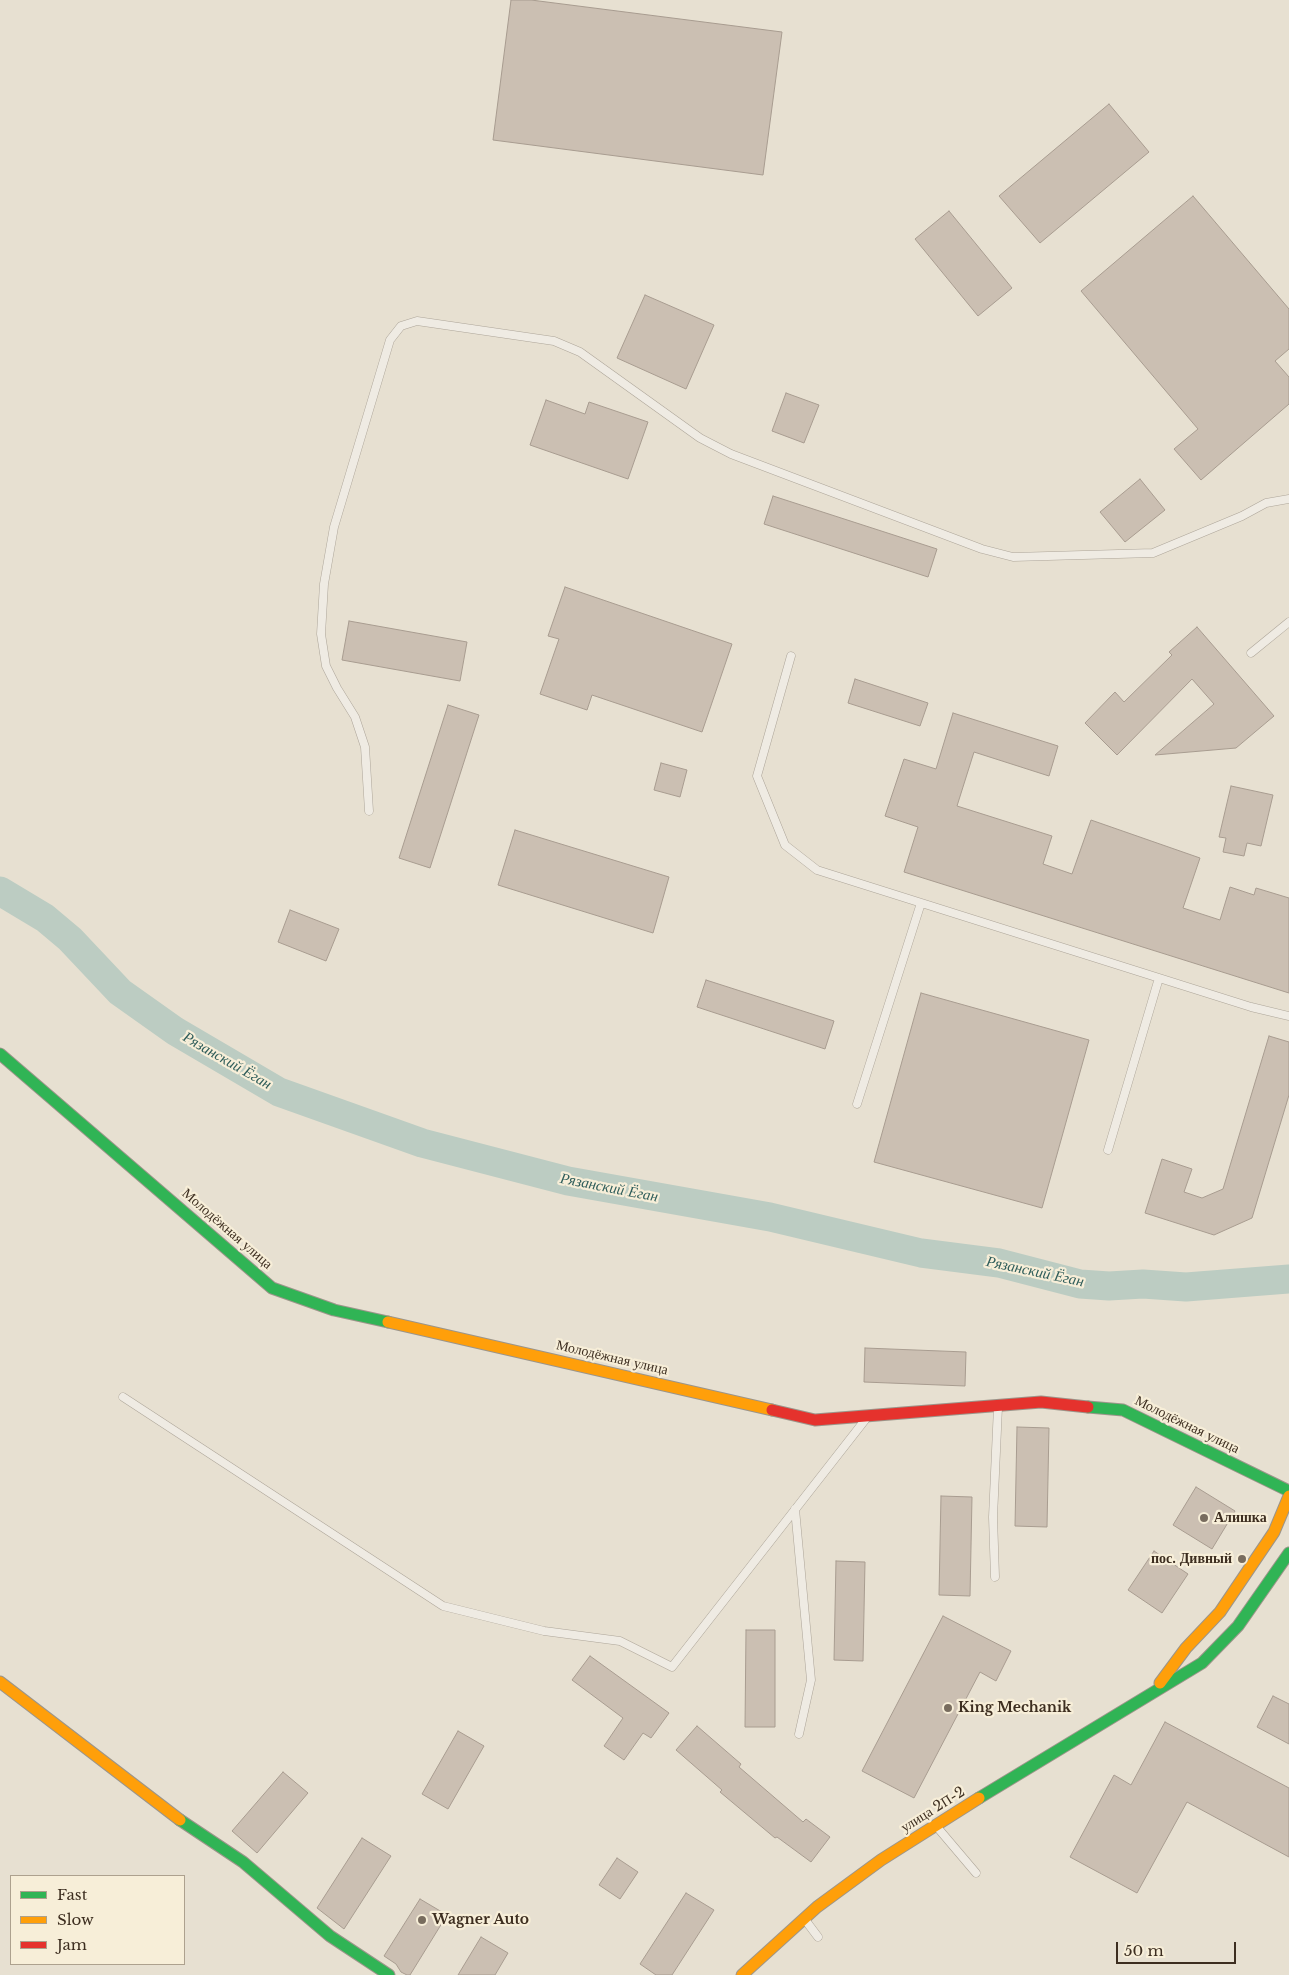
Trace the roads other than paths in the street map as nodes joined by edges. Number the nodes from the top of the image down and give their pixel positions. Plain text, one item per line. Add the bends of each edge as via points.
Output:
1 (1289, 498) edge
2 (1289, 622) edge
3 (1251, 653) dead end
4 (791, 656) dead end
5 (369, 811) dead end
6 (921, 903) junction
7 (1159, 978) junction
8 (1289, 1016) edge
9 (0, 1054) edge
10 (857, 1104) dead end
11 (1108, 1150) dead end
12 (123, 1396) dead end
13 (998, 1405) junction
14 (868, 1416) junction
15 (1289, 1491) edge
16 (1289, 1496) edge
17 (795, 1509) junction
18 (1289, 1553) edge
19 (995, 1577) dead end
20 (0, 1682) edge
21 (1156, 1690) junction
22 (799, 1734) dead end
23 (936, 1826) junction
24 (976, 1873) dead end
25 (804, 1919) junction
26 (818, 1937) dead end
27 (389, 1975) edge
28 (742, 1975) edge

1 - 5 lane via 1266,503 1153,554 1013,557 982,549 731,454 700,438 580,352 554,341 418,322 401,326 390,340 342,500 324,584 321,634 326,666 355,717 365,747
2 - 3 lane
4 - 6 lane via 757,776 785,846 817,870
6 - 7 lane
6 - 10 lane
7 - 8 lane
7 - 11 lane
9 - 14 street, Молодёжная улица via 272,1288 334,1310 815,1420
12 - 17 lane via 444,1606 544,1631 620,1641 672,1667
13 - 14 street, Молодёжная улица
13 - 15 street, Молодёжная улица via 1041,1402 1123,1410
13 - 19 lane via 993,1517
14 - 17 lane
16 - 21 street, улица 2П-2 via 1274,1532 1220,1612 1186,1648
17 - 22 lane via 811,1680
18 - 21 street, улица 2П-2 via 1238,1626 1208,1657
20 - 27 street via 186,1825 243,1862 330,1936
21 - 23 street, улица 2П-2
23 - 24 lane
23 - 25 street, улица 2П-2 via 881,1860
25 - 26 lane
25 - 28 street, улица 2П-2

